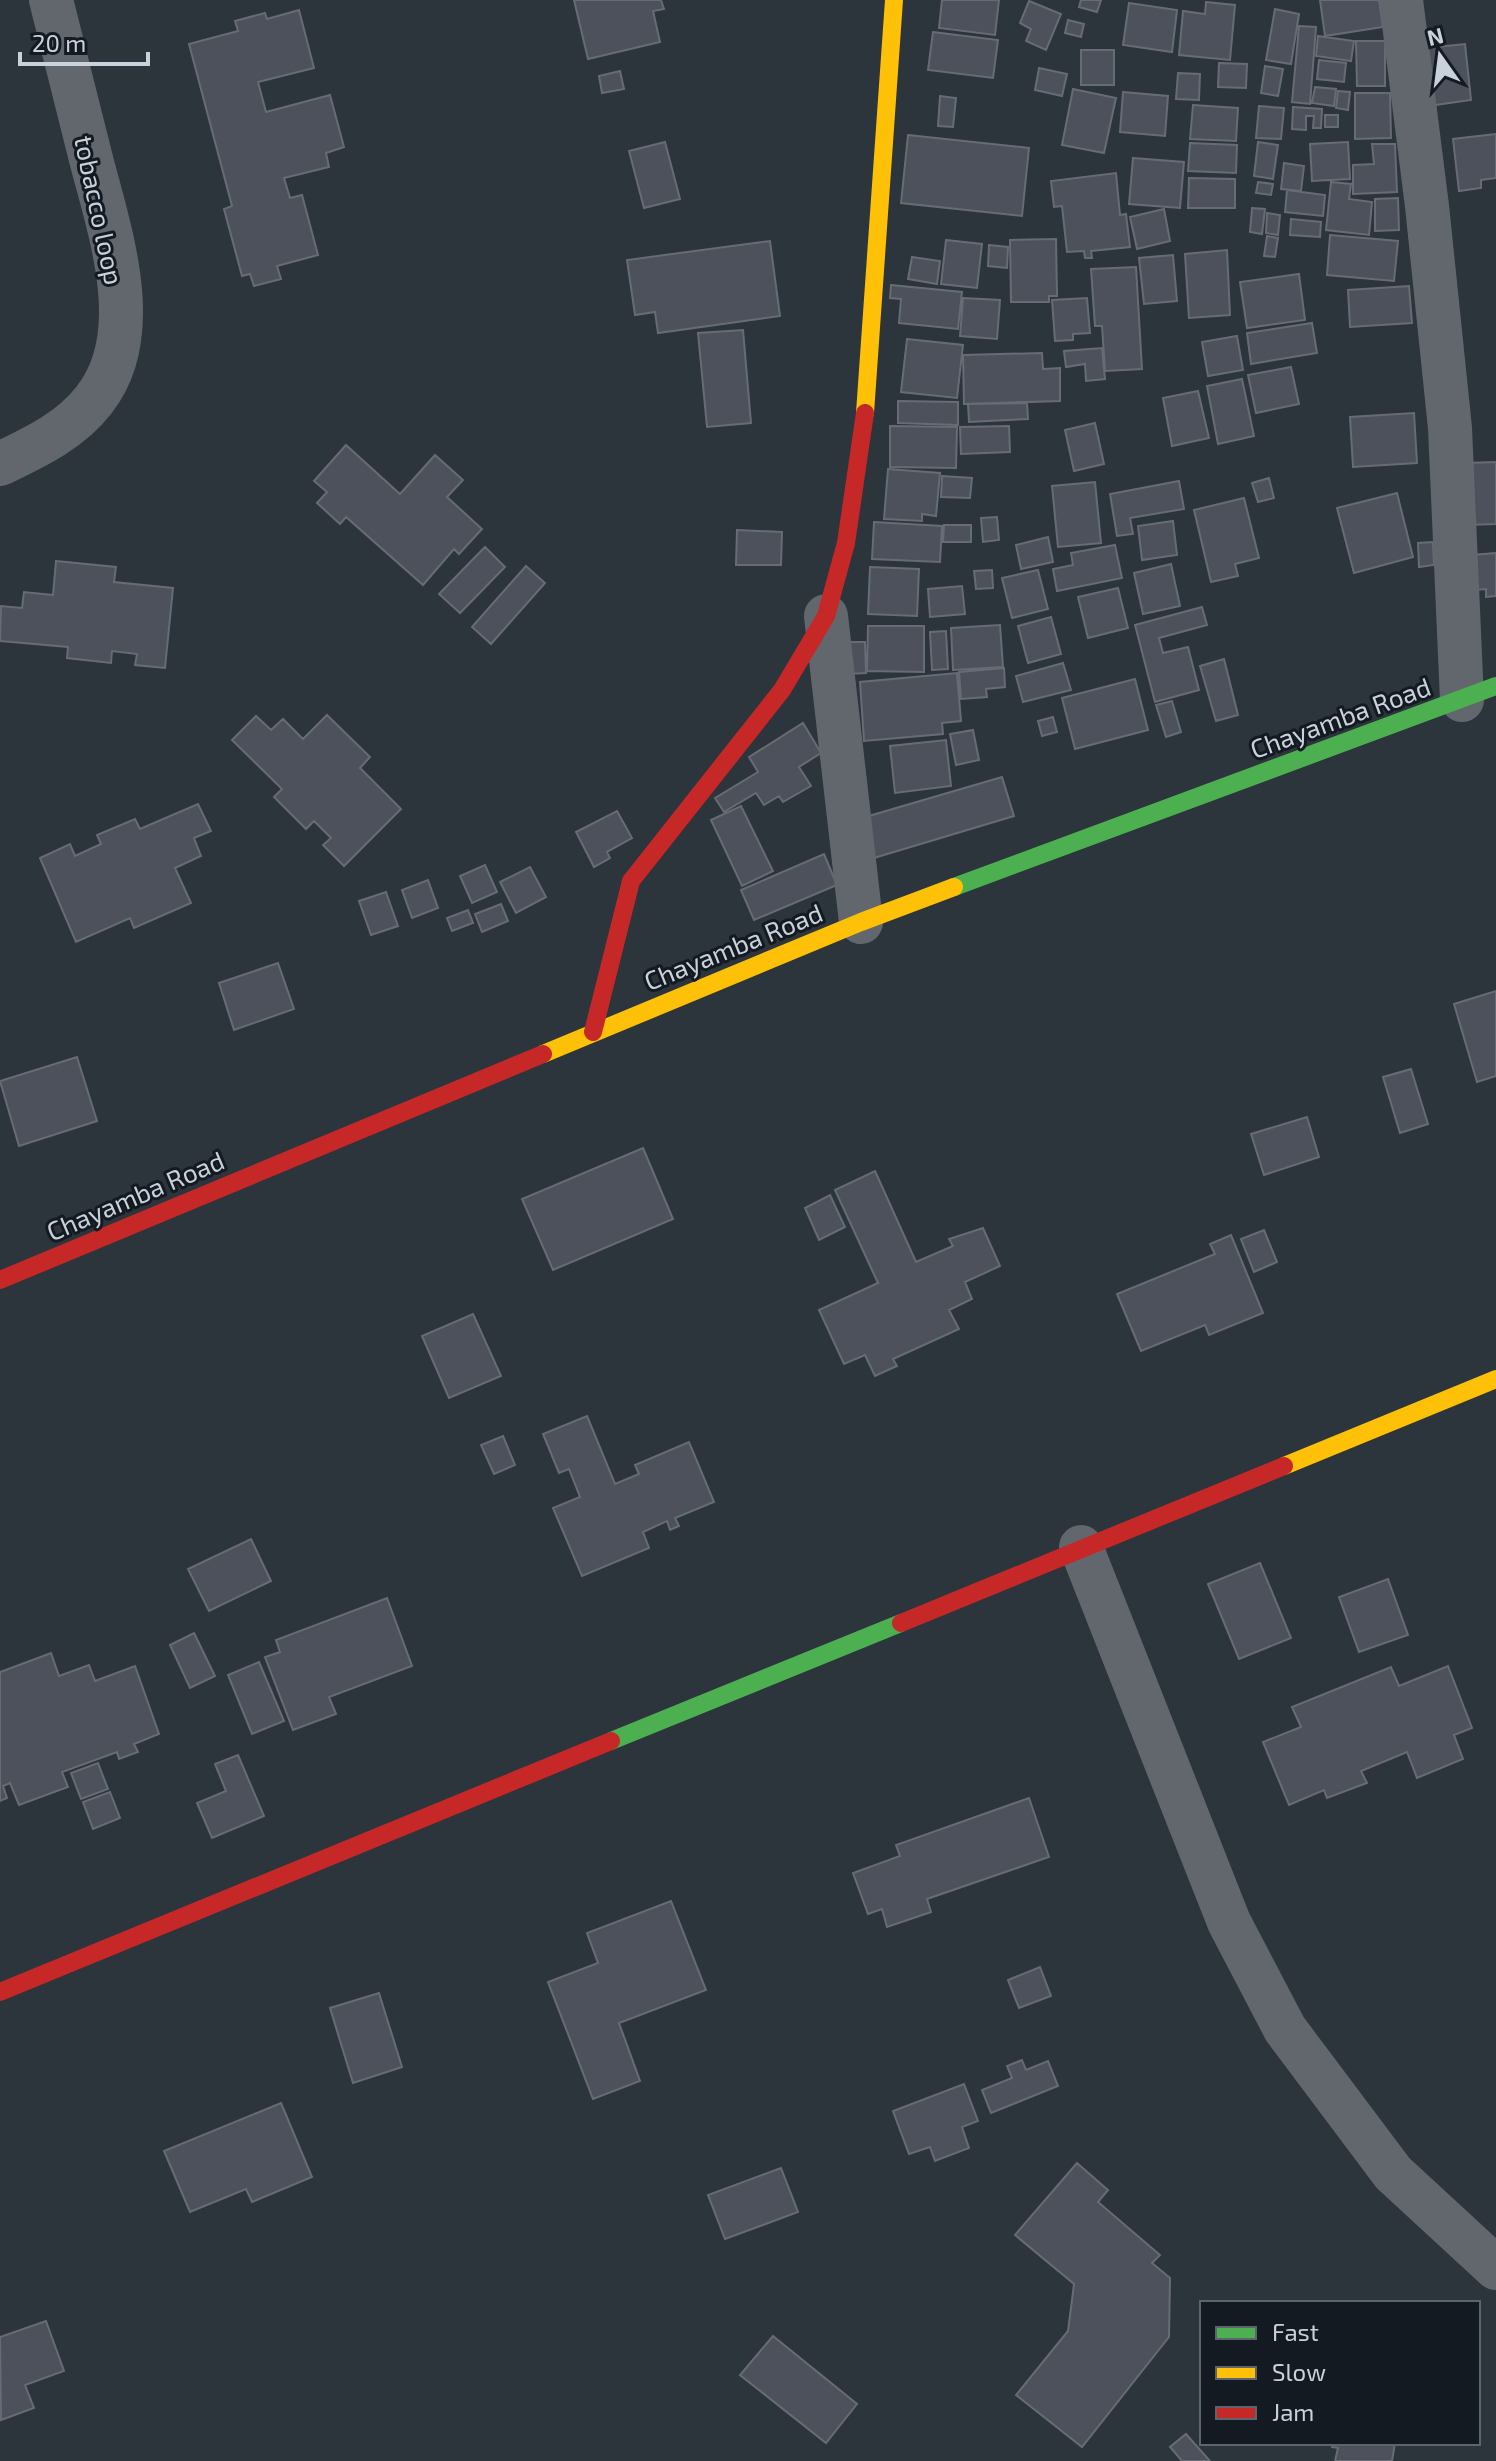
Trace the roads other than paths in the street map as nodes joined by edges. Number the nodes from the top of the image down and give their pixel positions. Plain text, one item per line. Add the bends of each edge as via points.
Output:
1 (51, 0) edge
2 (894, 0) edge
3 (1401, 0) edge
4 (0, 464) edge
5 (826, 616) junction
6 (1479, 693) edge
7 (861, 922) junction
8 (593, 1032) junction
9 (0, 1280) edge
10 (1496, 1379) edge
11 (1081, 1547) junction
12 (0, 1992) edge
13 (1496, 2268) edge

1 - 4 street, tobacco loop via 111,242 120,310 118,341 96,398 73,423
2 - 5 street via 869,388 846,543
3 - 6 street
5 - 7 street
5 - 8 street via 782,690 631,881
6 - 7 street, Chayamba Road
7 - 8 street, Chayamba Road
8 - 9 street, Chayamba Road
10 - 11 street
11 - 12 street
11 - 13 street via 1229,1922 1285,2029 1393,2173

